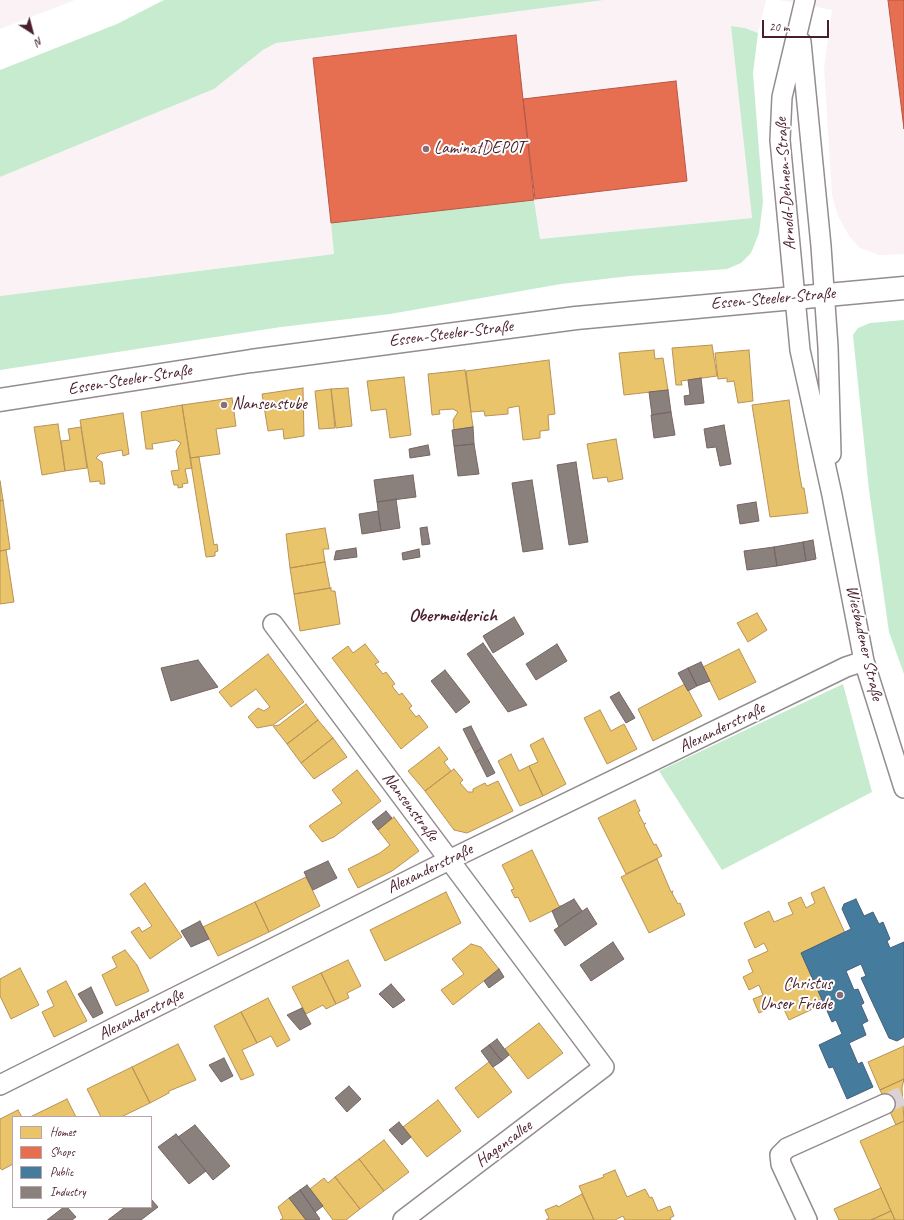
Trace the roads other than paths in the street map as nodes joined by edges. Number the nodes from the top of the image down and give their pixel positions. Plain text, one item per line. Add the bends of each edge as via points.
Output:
1 (805, 0) edge
2 (799, 26) junction
3 (904, 288) edge
4 (824, 294) junction
5 (795, 297) junction
6 (0, 400) edge
7 (832, 495) junction
8 (273, 624) dead end
9 (864, 661) junction
10 (904, 788) edge
11 (449, 860) junction
12 (604, 1067) joint
13 (0, 1086) edge
14 (885, 1104) tunnel mouth
15 (403, 1220) edge
16 (807, 1220) edge

1 - 2 street, Arnold-Dehnen-Straße
2 - 4 street, Arnold-Dehnen-Straße
2 - 5 street, Arnold-Dehnen-Straße via 782,97 780,140
3 - 4 main road, Essen-Steeler-Straße
4 - 5 main road, Essen-Steeler-Straße
4 - 7 street, Wiesbadener Straße
5 - 6 main road, Essen-Steeler-Straße via 576,318 251,361
5 - 7 street, Wiesbadener Straße via 803,367
7 - 9 street, Wiesbadener Straße
8 - 11 street, Nansenstraße
9 - 10 street, Wiesbadener Straße
9 - 11 street, Alexanderstraße via 846,667
11 - 12 street, Nansenstraße
11 - 13 street, Alexanderstraße
12 - 15 street, Hagensallee
14 - 16 street via 787,1148 780,1155 781,1164

